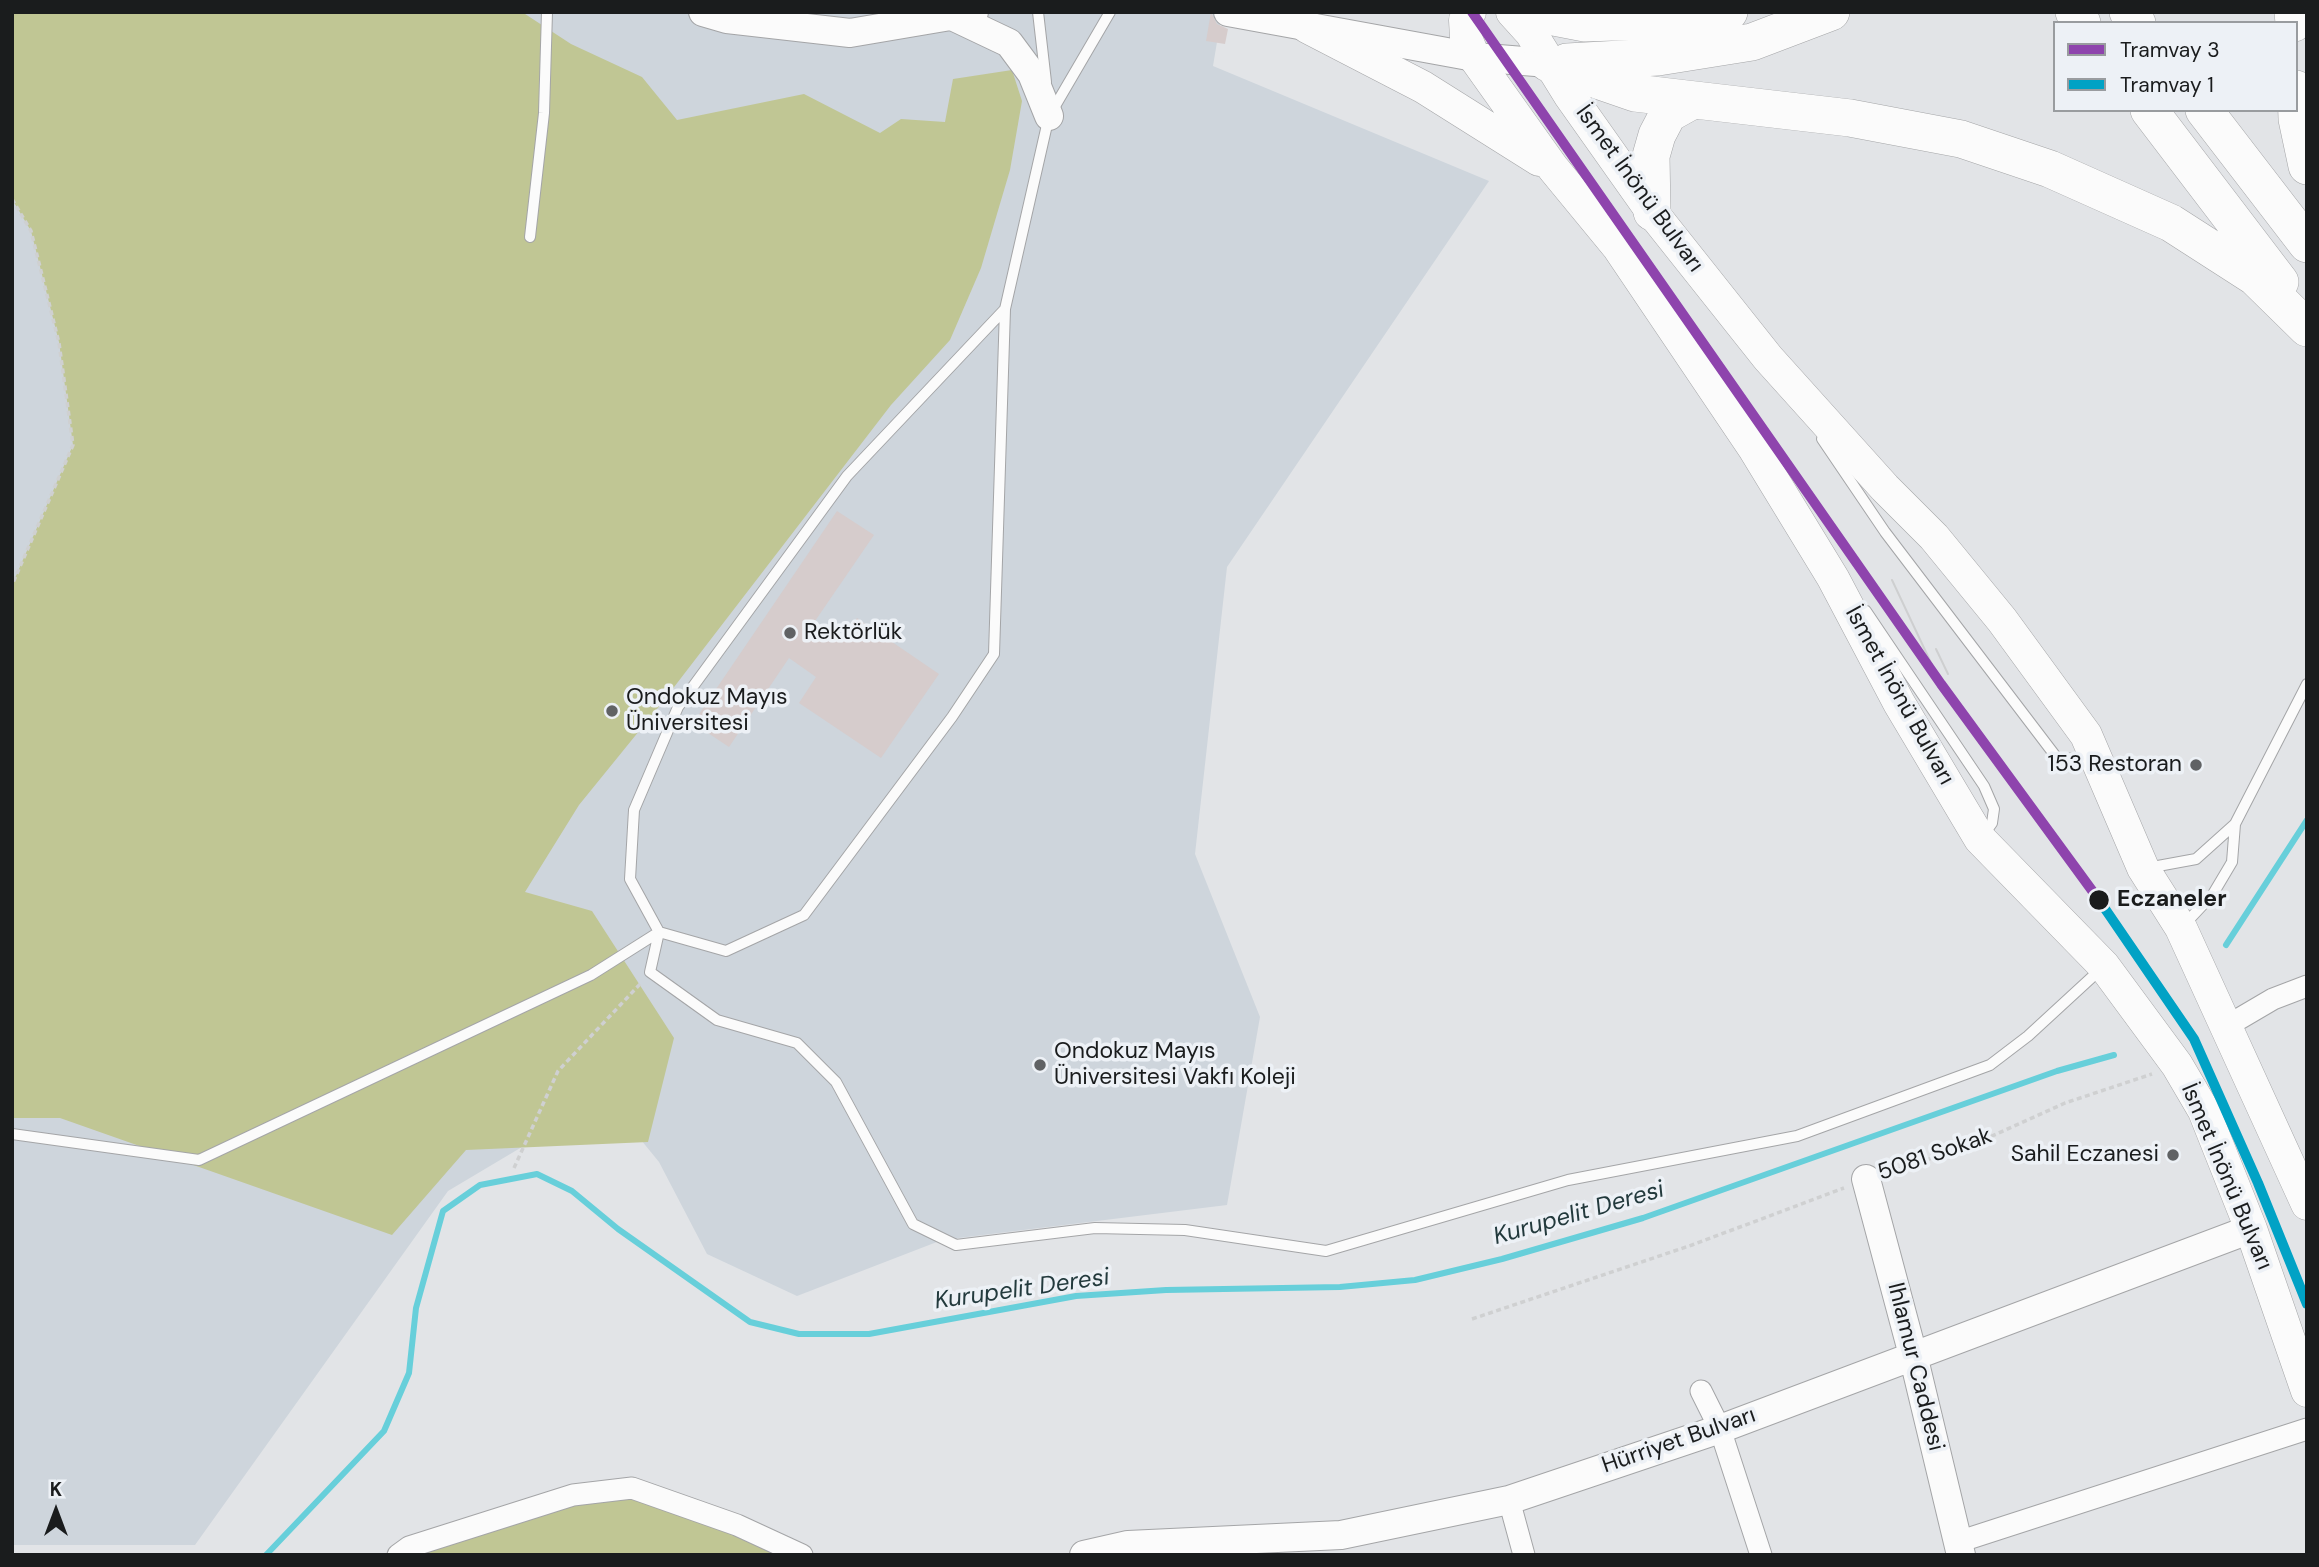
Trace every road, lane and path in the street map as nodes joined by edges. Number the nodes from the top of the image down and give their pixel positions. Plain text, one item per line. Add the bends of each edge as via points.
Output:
1 (547, 12) edge
2 (703, 12) edge
3 (1038, 12) edge
4 (1110, 12) edge
5 (1228, 12) edge
6 (1470, 12) edge
7 (1512, 12) edge
8 (1528, 12) edge
9 (1730, 12) edge
10 (1831, 12) edge
11 (962, 14) edge
12 (1307, 27) junction
13 (1474, 57) junction
14 (1548, 63) junction
15 (1693, 100) junction
16 (2151, 112) edge
17 (2206, 112) edge
18 (2297, 112) edge
19 (1049, 116) junction
20 (2307, 166) edge
21 (1553, 168) junction
22 (12, 199) edge
23 (1652, 212) junction
24 (530, 237) dead end
25 (2307, 244) edge
26 (1005, 309) junction
27 (2307, 317) edge
28 (2307, 328) edge
29 (12, 585) edge
30 (2307, 684) edge
31 (2235, 824) junction
32 (2143, 868) junction
33 (2181, 928) junction
34 (659, 932) junction
35 (2104, 966) junction
36 (650, 972) junction
37 (2307, 986) edge
38 (2227, 1026) junction
39 (2177, 1065) junction
40 (12, 1134) edge
41 (514, 1168) dead end
42 (1866, 1179) junction
43 (2307, 1204) edge
44 (2251, 1229) junction
45 (1472, 1319) dead end
46 (1913, 1355) junction
47 (1701, 1391) dead end
48 (2307, 1391) edge
49 (1720, 1429) junction
50 (2307, 1429) edge
51 (1508, 1500) junction
52 (1344, 1545) edge
53 (1959, 1548) edge
54 (1129, 1550) edge
55 (398, 1555) edge
56 (802, 1555) edge
57 (1084, 1555) edge
58 (1524, 1555) edge
59 (1761, 1555) edge

1 - 24 lane via 544,113
2 - 11 street via 727,19 850,33
3 - 19 lane
4 - 19 lane
5 - 12 street
6 - 13 main road, İsmet İnönü Bulvarı via 1465,20 1466,38
7 - 14 main road, İsmet İnönü Bulvarı
8 - 9 highway via 1585,23 1673,20
10 - 14 highway via 1752,41 1658,57
11 - 19 street via 1009,43 1032,74
12 - 13 street
12 - 21 main road via 1423,87
13 - 14 street
13 - 21 main road, İsmet İnönü Bulvarı
14 - 15 highway via 1635,93
14 - 23 main road, İsmet İnönü Bulvarı
15 - 23 highway via 1668,114 1657,135 1651,156
15 - 28 highway via 1850,118 1961,139 2050,169 2172,223 2255,276
16 - 27 highway
17 - 25 highway
18 - 20 highway
19 - 26 lane
21 - 35 main road, İsmet İnönü Bulvarı via 1618,247 1754,447 1980,839
22 - 29 path via 31,231 59,342 72,445
23 - 32 main road, İsmet İnönü Bulvarı via 1768,358 1960,568 2010,630 2086,735
26 - 34 lane via 847,476 678,707 634,810 630,879
26 - 34 lane via 994,653 952,717 804,915 726,951
30 - 31 lane
31 - 32 lane via 2196,859
31 - 33 lane via 2232,862 2213,894
32 - 33 main road, İsmet İnönü Bulvarı
33 - 38 main road, İsmet İnönü Bulvarı
34 - 36 lane
34 - 40 lane via 591,975 199,1160
35 - 36 lane via 1990,1065 1797,1136 1568,1180 1326,1251 1185,1230 1095,1228 956,1245 913,1224 836,1082 797,1043 717,1020
35 - 39 main road, İsmet İnönü Bulvarı
36 - 41 path via 558,1071
37 - 38 street via 2273,999
38 - 43 main road, İsmet İnönü Bulvarı
39 - 42 path, 5081 Sokak via 2065,1103 1972,1145
39 - 44 main road, İsmet İnönü Bulvarı via 2204,1111
42 - 45 path, 5081 Sokak via 1692,1245
42 - 46 street, Ihlamur Caddesi
44 - 46 street, Hürriyet Bulvarı
44 - 48 main road, İsmet İnönü Bulvarı
46 - 49 street, Hürriyet Bulvarı
46 - 53 street, Ihlamur Caddesi
47 - 49 street
49 - 51 street, Hürriyet Bulvarı
49 - 59 street
50 - 53 street
51 - 52 street, Hürriyet Bulvarı
51 - 58 street
52 - 54 street, Hürriyet Bulvarı
54 - 57 street, Hürriyet Bulvarı
55 - 56 street via 409,1547 573,1495 632,1488 737,1525

